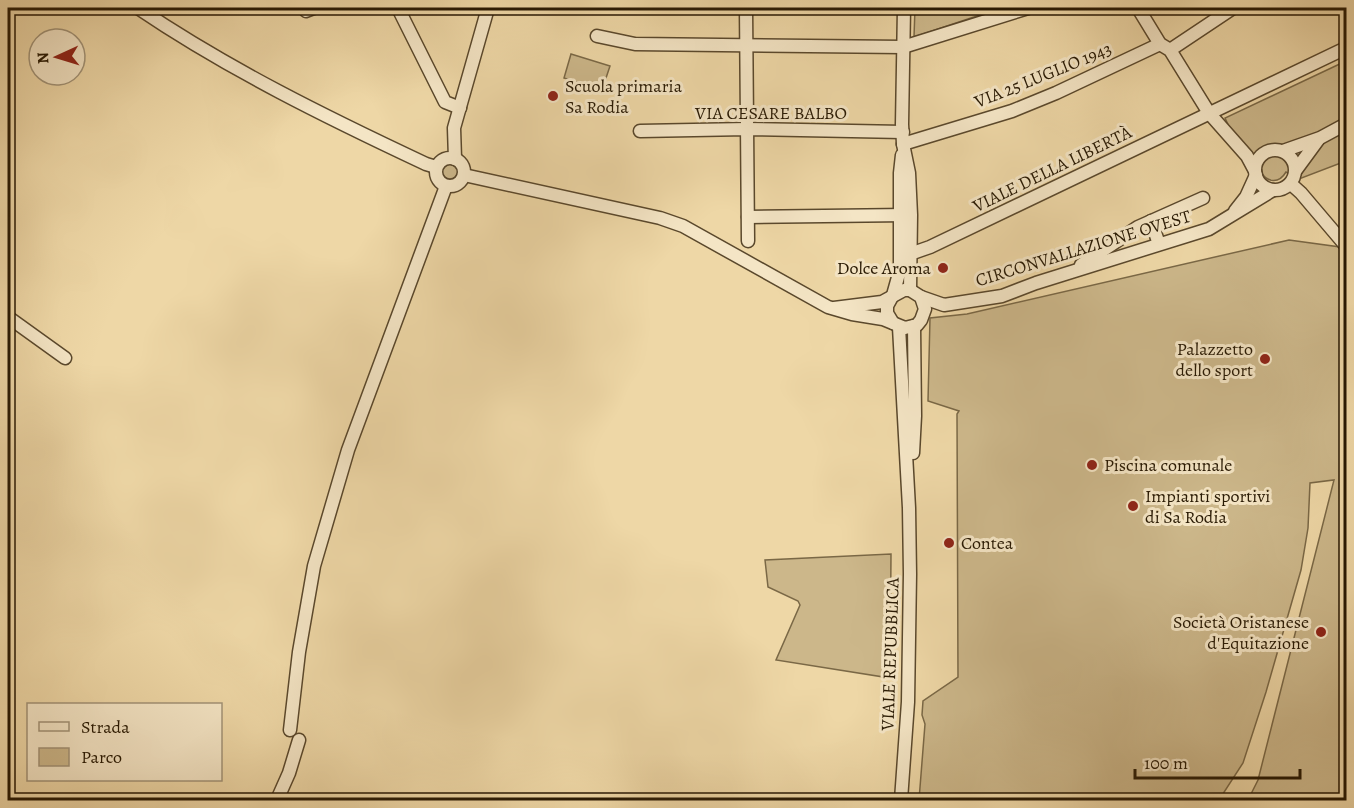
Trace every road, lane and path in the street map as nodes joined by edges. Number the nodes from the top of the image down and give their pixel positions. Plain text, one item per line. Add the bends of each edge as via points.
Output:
1 (138, 8) edge
2 (398, 8) edge
3 (488, 8) edge
4 (746, 8) edge
5 (904, 8) edge
6 (1028, 8) edge
7 (1138, 8) edge
8 (1233, 8) edge
9 (597, 36) dead end
10 (746, 45) junction
11 (903, 47) junction
12 (1165, 47) junction
13 (1347, 48) edge
14 (460, 108) junction
15 (1209, 113) junction
16 (1347, 124) edge
17 (747, 129) junction
18 (640, 131) dead end
19 (1228, 136) junction
20 (903, 138) junction
21 (1320, 138) junction
22 (1283, 151) junction
23 (1266, 152) junction
24 (455, 159) junction
25 (436, 167) junction
26 (1296, 170) junction
27 (1255, 173) junction
28 (464, 175) junction
29 (1291, 184) junction
30 (446, 186) junction
31 (1273, 190) junction
32 (1203, 198) dead end
33 (905, 215) junction
34 (748, 217) junction
35 (1231, 217) junction
36 (1151, 221) junction
37 (748, 241) dead end
38 (1159, 244) junction
39 (1347, 246) edge
40 (910, 254) junction
41 (1070, 272) junction
42 (915, 294) junction
43 (893, 295) junction
44 (944, 305) junction
45 (831, 307) junction
46 (8, 317) edge
47 (918, 323) junction
48 (896, 325) junction
49 (65, 358) dead end
50 (909, 508) junction
51 (290, 730) dead end
52 (299, 740) dead end
53 (277, 801) edge
54 (900, 801) edge

1 - 25 street via 326,117
2 - 14 street via 445,102
3 - 14 street
4 - 10 street
5 - 11 street
6 - 11 street
7 - 12 street
8 - 12 street, VIA 25 LUGLIO 1943
9 - 10 street via 635,44
10 - 11 street
10 - 17 street
11 - 20 street
12 - 15 street
12 - 20 street, VIA 25 LUGLIO 1943 via 1012,111
13 - 15 street, VIALE DELLA LIBERTÀ
14 - 24 street via 454,128
15 - 19 street
15 - 40 street, VIALE DELLA LIBERTÀ
16 - 21 street
17 - 18 street, VIA CESARE BALBO
17 - 20 street, VIA CESARE BALBO
17 - 34 street
19 - 23 street
19 - 27 street via 1247,156
20 - 33 street via 909,173
21 - 22 street
21 - 26 street
22 - 23 street
22 - 26 street via 1294,160
23 - 27 street via 1259,158
24 - 25 street via 443,160
24 - 28 street via 463,165
25 - 30 street via 438,180
26 - 29 street
27 - 31 street via 1263,187
27 - 35 street, CIRCONVALLAZIONE OVEST via 1246,197
28 - 30 street via 456,185
28 - 45 street via 683,225
29 - 31 street
29 - 39 street
30 - 51 street via 348,450 314,566
31 - 35 street, CIRCONVALLAZIONE OVEST
32 - 36 street
33 - 34 street
33 - 40 street
33 - 43 street via 900,270
34 - 37 street
35 - 38 street, CIRCONVALLAZIONE OVEST via 1209,229
36 - 38 street
36 - 41 street
38 - 41 street, CIRCONVALLAZIONE OVEST
40 - 42 street
41 - 44 street, CIRCONVALLAZIONE OVEST via 1002,296
42 - 43 street
42 - 44 street, CIRCONVALLAZIONE OVEST
42 - 47 street via 925,309
43 - 45 street via 882,302
43 - 48 street via 887,313
44 - 47 street, CIRCONVALLAZIONE OVEST
45 - 48 street
46 - 49 street
47 - 48 street via 905,328
47 - 50 street, VIALE REPUBBLICA
48 - 50 street, VIALE REPUBBLICA
50 - 54 street, VIALE REPUBBLICA via 908,702
52 - 53 street

